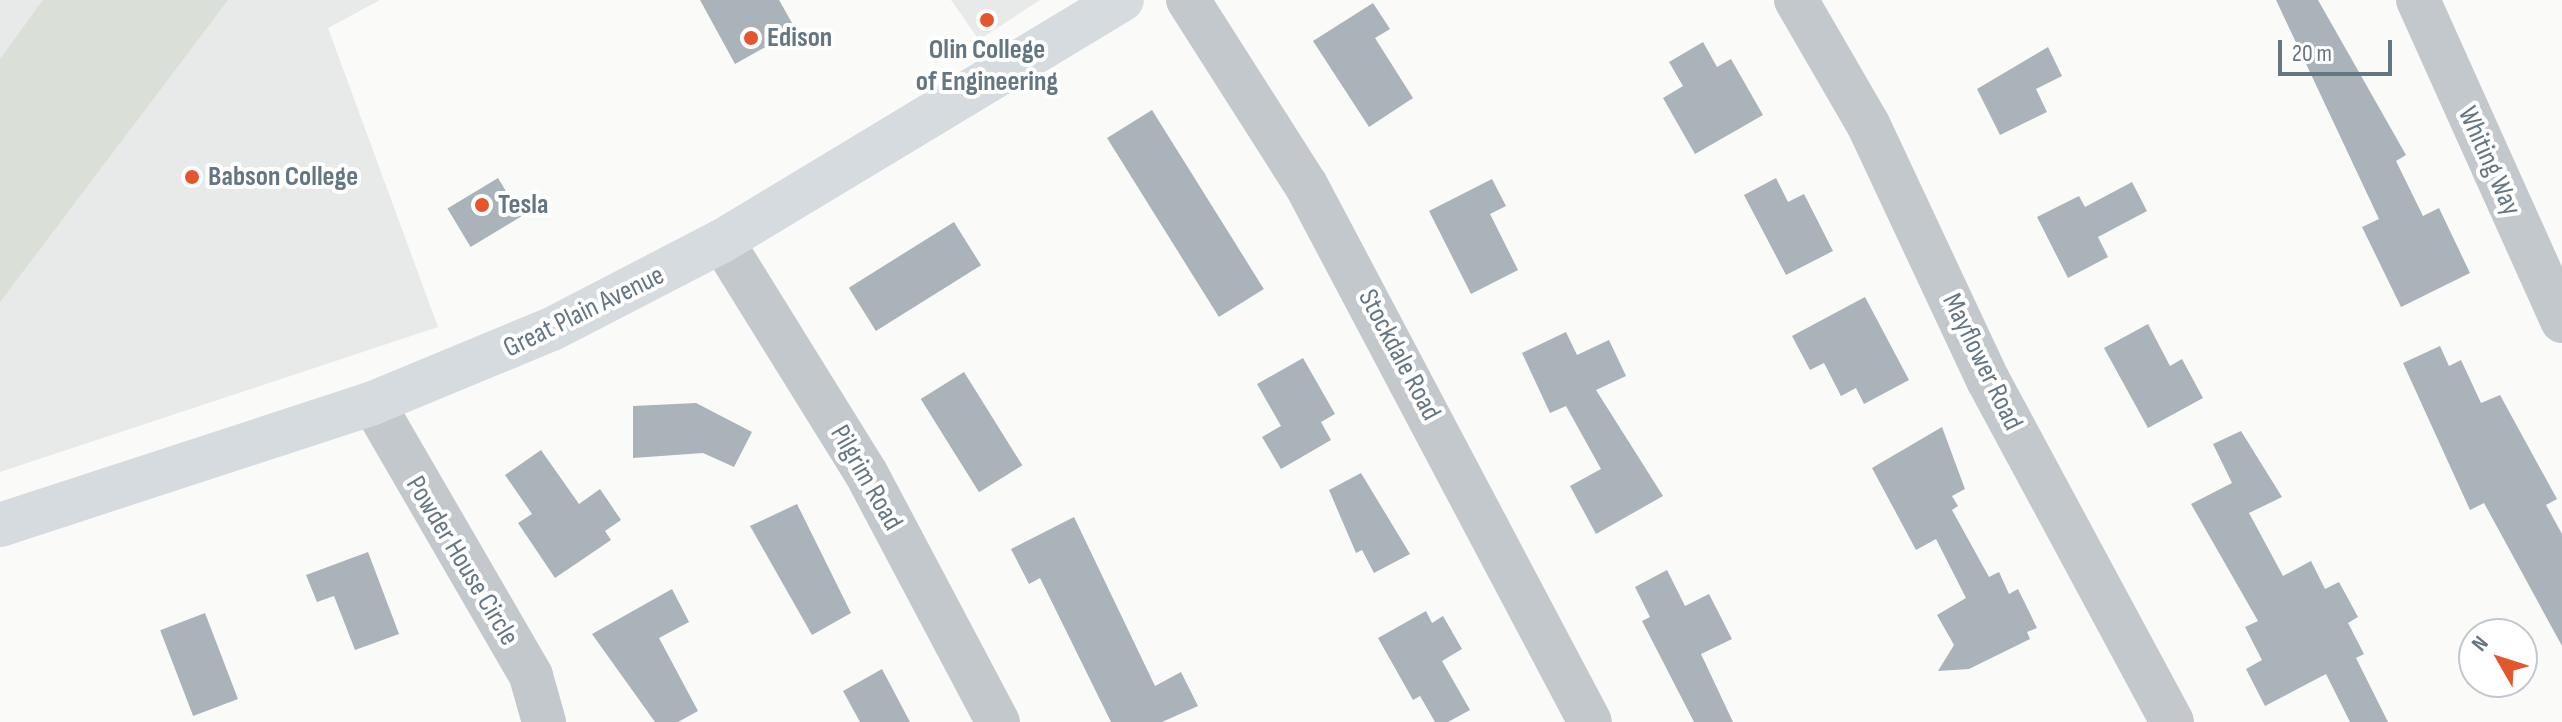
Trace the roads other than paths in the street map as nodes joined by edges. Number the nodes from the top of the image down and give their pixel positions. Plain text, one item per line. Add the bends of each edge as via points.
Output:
1 (1122, 0) edge
2 (1188, 0) edge
3 (1796, 0) edge
4 (2418, 0) edge
5 (722, 241) junction
6 (2562, 321) edge
7 (373, 403) junction
8 (0, 525) edge
9 (544, 722) edge
10 (998, 722) edge
11 (1590, 722) edge
12 (2172, 722) edge

1 - 5 main road, Great Plain Avenue
2 - 11 street, Stockdale Road via 1313,198
3 - 12 street, Mayflower Road via 1868,124 1988,380
4 - 6 street, Whiting Way
5 - 7 main road, Great Plain Avenue via 552,329
5 - 10 street, Pilgrim Road via 866,473
7 - 8 main road, Great Plain Avenue
7 - 9 street, Powder House Circle via 531,676

